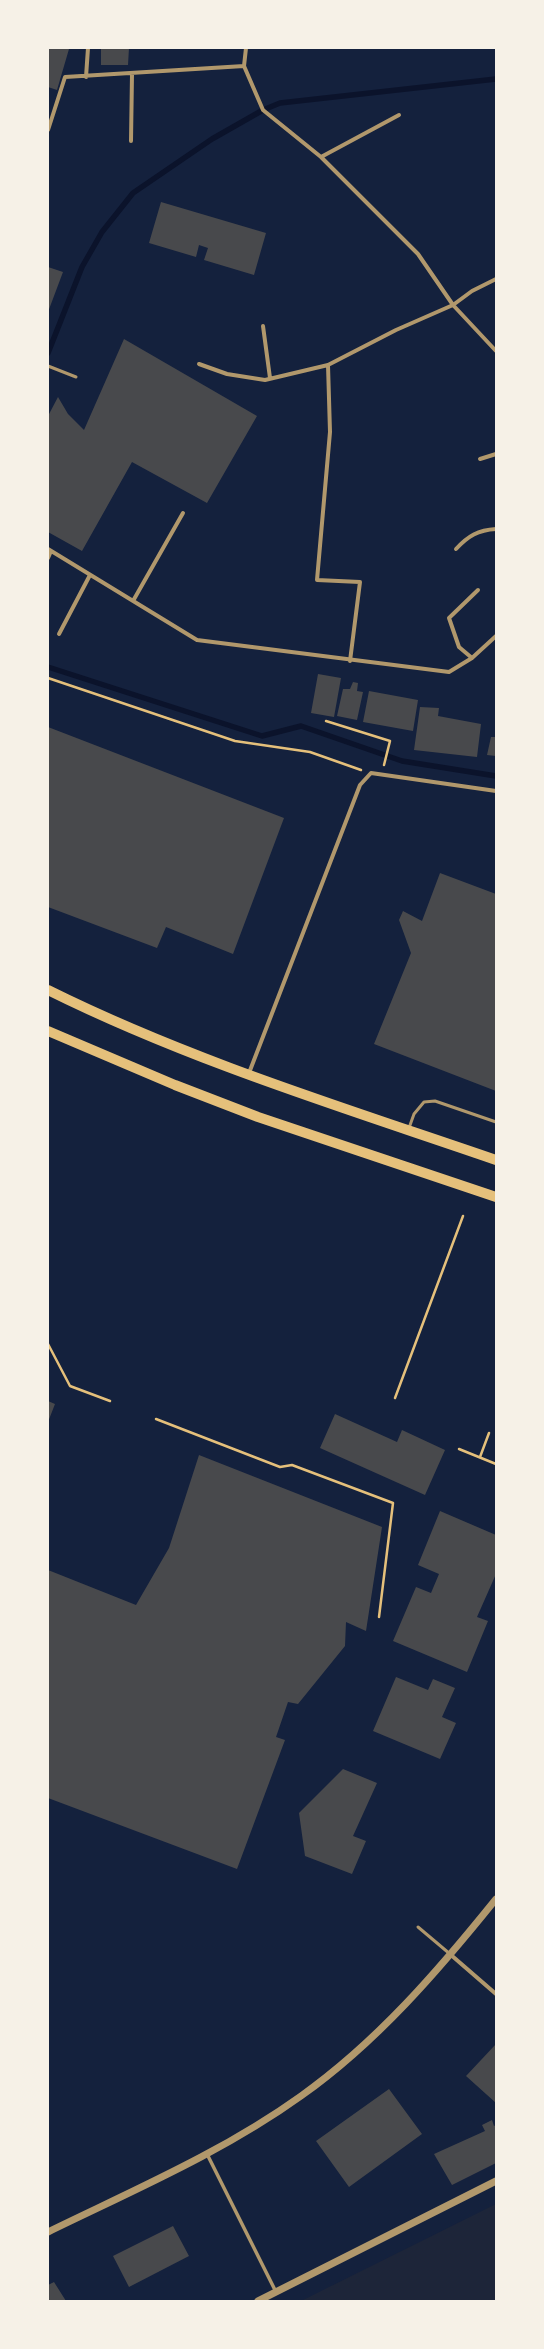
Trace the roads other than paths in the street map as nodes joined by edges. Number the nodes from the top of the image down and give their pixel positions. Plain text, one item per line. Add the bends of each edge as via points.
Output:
1 (88, 48) edge
2 (246, 48) edge
3 (244, 66) junction
4 (132, 74) junction
5 (86, 77) junction
6 (399, 114) dead end
7 (48, 130) edge
8 (131, 141) dead end
9 (321, 157) junction
10 (496, 280) edge
11 (453, 305) junction
12 (263, 326) dead end
13 (496, 351) edge
14 (199, 364) dead end
15 (328, 365) junction
16 (48, 366) edge
17 (76, 377) dead end
18 (270, 378) junction
19 (496, 454) edge
20 (480, 459) dead end
21 (183, 513) dead end
22 (496, 529) edge
23 (456, 549) dead end
24 (50, 550) edge
25 (48, 558) edge
26 (90, 575) junction
27 (478, 590) dead end
28 (133, 601) junction
29 (58, 634) dead end
30 (496, 636) edge
31 (472, 658) junction
32 (350, 661) junction
33 (496, 791) edge
34 (48, 990) edge
35 (48, 1031) edge
36 (248, 1075) junction
37 (496, 1122) edge
38 (408, 1130) junction
39 (496, 1160) edge
40 (496, 1197) edge
41 (496, 1899) edge
42 (418, 1927) dead end
43 (451, 1955) junction
44 (496, 1994) edge
45 (207, 2154) junction
46 (496, 2181) edge
47 (48, 2232) edge
48 (276, 2292) junction
49 (258, 2301) edge

1 - 5 street
2 - 3 street
3 - 4 street
3 - 9 street via 263,110
4 - 5 street
4 - 8 street
5 - 7 street via 65,77
6 - 9 street
9 - 11 street via 418,254
10 - 11 street via 472,291
11 - 13 street
11 - 15 street via 396,330
12 - 18 street
14 - 18 street via 227,374 265,380
15 - 18 street
15 - 32 street via 330,432 317,580 360,582
16 - 17 lane
19 - 20 street
21 - 28 street
22 - 23 street via 481,530 466,538
24 - 25 street
24 - 26 street
26 - 28 street
26 - 29 street
27 - 31 street via 449,618 459,647
28 - 32 street via 197,640
30 - 31 street
31 - 32 street via 449,672
33 - 36 street via 370,773 360,785
34 - 36 main road
35 - 40 main road via 258,1117
36 - 38 main road
37 - 38 lane via 435,1101 424,1102 414,1114
38 - 39 main road
41 - 43 street
42 - 43 lane
43 - 44 street
43 - 45 street via 374,2037 343,2063 269,2117
45 - 47 street
45 - 48 street
46 - 48 street
48 - 49 street

